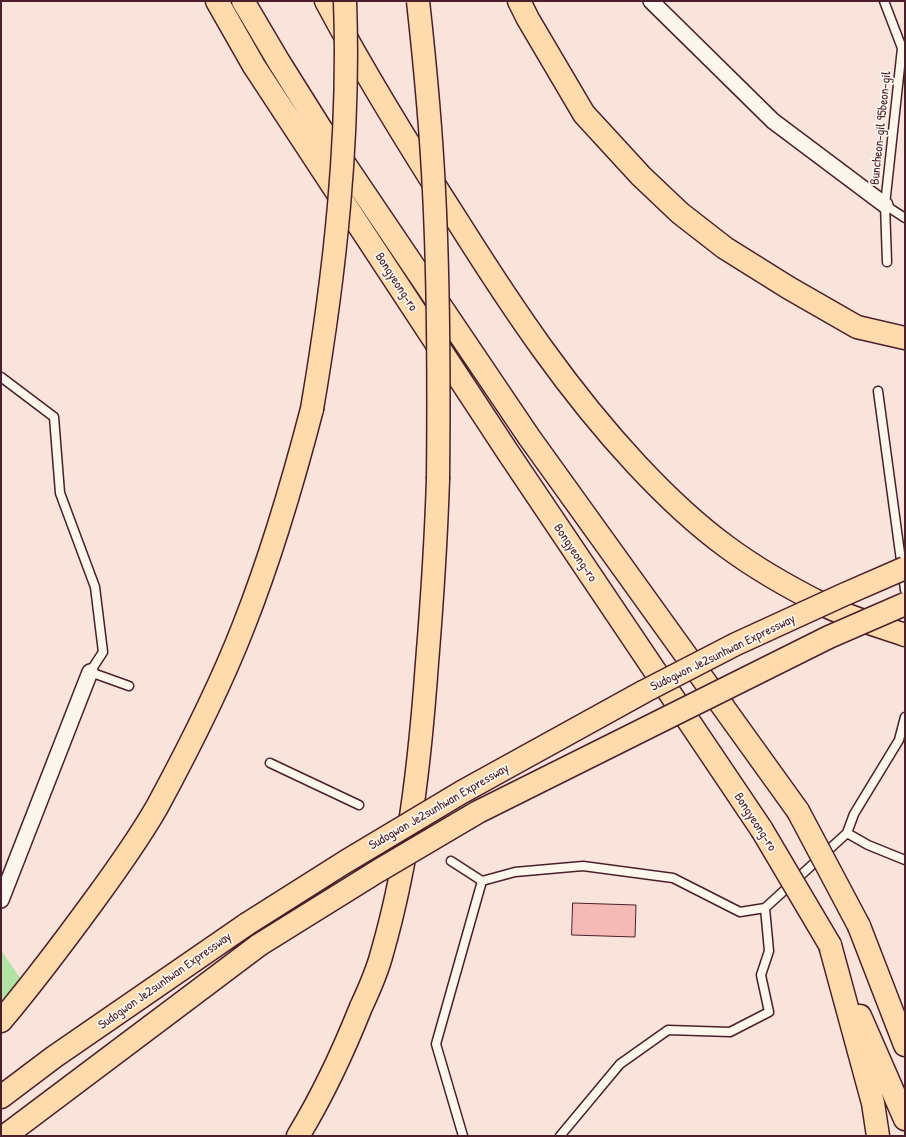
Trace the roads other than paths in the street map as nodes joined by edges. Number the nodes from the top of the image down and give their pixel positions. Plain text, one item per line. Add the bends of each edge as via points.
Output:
1 (217, 1) edge
2 (243, 1) edge
3 (326, 1) edge
4 (345, 1) edge
5 (418, 1) edge
6 (519, 1) edge
7 (651, 1) edge
8 (884, 1) edge
9 (885, 205) junction
10 (905, 218) edge
11 (887, 262) dead end
12 (905, 338) edge
13 (1, 377) edge
14 (878, 391) dead end
15 (905, 568) edge
16 (905, 590) edge
17 (905, 604) edge
18 (905, 635) edge
19 (90, 672) junction
20 (129, 686) dead end
21 (905, 717) edge
22 (270, 763) dead end
23 (359, 805) dead end
24 (847, 832) junction
25 (905, 860) edge
26 (451, 862) dead end
27 (482, 881) junction
28 (1, 900) edge
29 (765, 908) junction
30 (859, 926) junction
31 (830, 945) junction
32 (905, 1000) edge
33 (1, 1021) edge
34 (905, 1045) edge
35 (1, 1097) edge
36 (905, 1119) edge
37 (5, 1136) edge
38 (298, 1136) edge
39 (463, 1136) edge
40 (560, 1136) edge
41 (878, 1136) edge

1 - 31 highway, Bongyeong-ro, bridge via 254,66 509,454 762,830
2 - 30 highway, Bongyeong-ro, bridge via 321,129 524,431 798,811
3 - 18 highway via 418,160 500,289 563,378 610,436 693,520 756,568 827,607
4 - 33 highway, bridge via 345,113 341,192 322,352 312,409 284,512 264,572 224,673 156,808 118,868 35,981
5 - 38 highway, bridge via 430,126 439,339 435,552 420,752 400,882 382,954 344,1048 312,1114
6 - 12 highway via 584,114 641,176 680,213 732,252 857,327
7 - 9 street via 773,121
8 - 9 lane, Buncheon-gil 95beon-gil via 902,48
9 - 10 lane
9 - 11 lane, Buncheon-gil 95beon-gil
13 - 19 lane via 54,417 60,493 95,587 103,652
14 - 16 lane
15 - 35 highway, Sudogwon Je2sunhwan Expressway, bridge via 736,644 462,792 247,924
17 - 37 highway, Sudogwon Je2sunhwan Expressway, bridge via 829,637 478,812 378,871 259,946
19 - 20 lane
19 - 28 street
21 - 24 lane via 899,740 854,814
22 - 23 lane
24 - 25 lane
24 - 29 lane
26 - 27 lane
27 - 29 lane via 515,872 583,866 673,878 740,912
27 - 39 lane via 436,1044
29 - 40 lane via 769,951 761,975 769,1012 730,1032 668,1030 620,1064
30 - 32 highway
30 - 34 highway, Bongyeong-ro
31 - 36 highway, Bongyeong-ro
31 - 41 highway via 873,1103

